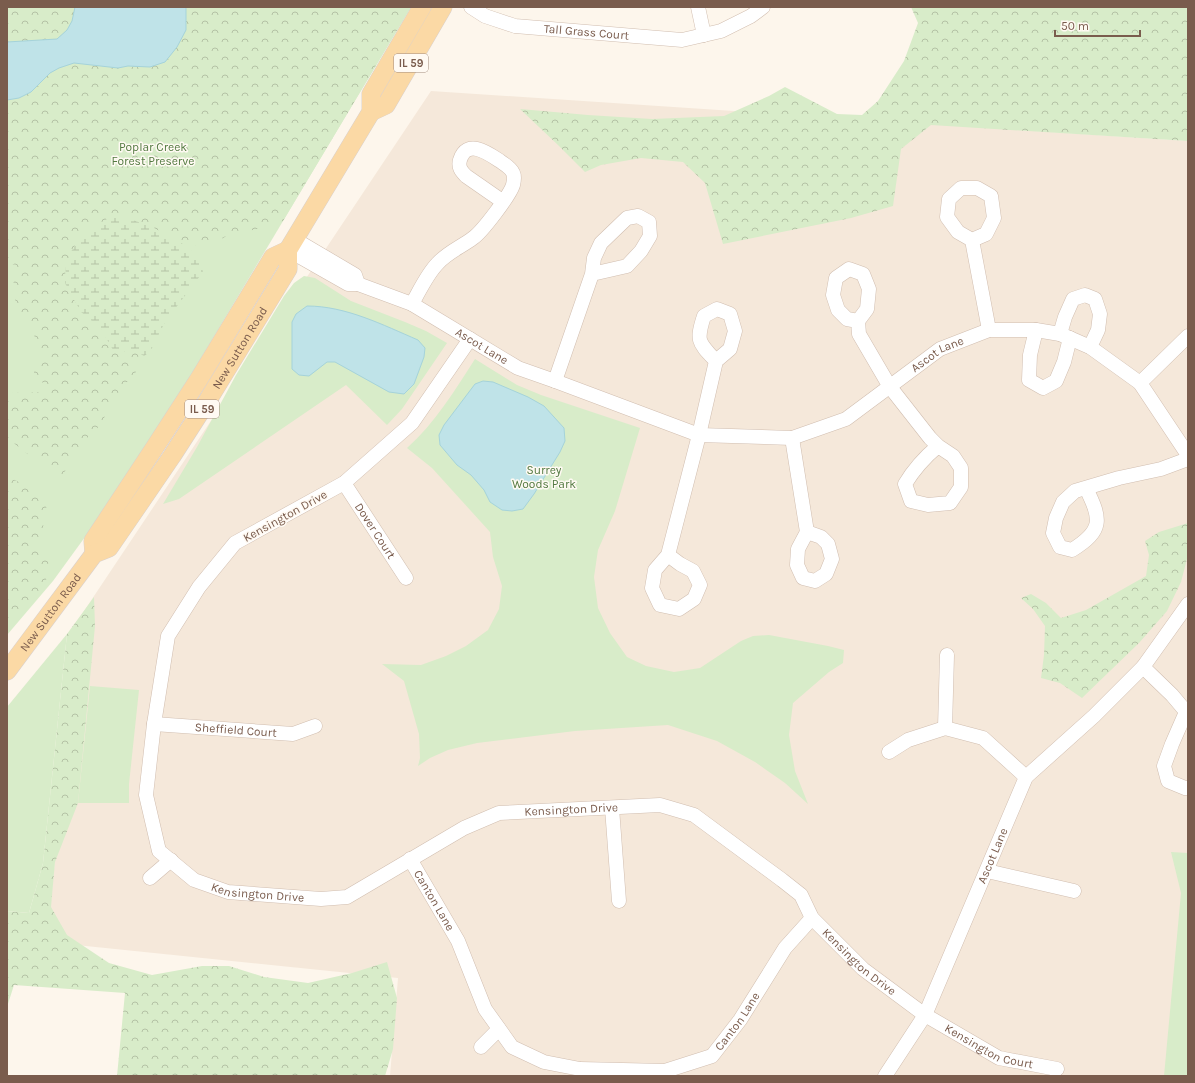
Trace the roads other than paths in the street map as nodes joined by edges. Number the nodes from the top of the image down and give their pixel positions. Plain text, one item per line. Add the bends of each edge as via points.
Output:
1 (422, 7) edge
2 (443, 7) edge
3 (472, 7) edge
4 (698, 7) edge
5 (763, 7) edge
6 (704, 35) junction
7 (372, 112) junction
8 (502, 202) dead end
9 (972, 240) dead end
10 (291, 244) junction
11 (592, 274) junction
12 (412, 304) junction
13 (858, 321) dead end
14 (989, 330) junction
15 (1036, 330) junction
16 (1065, 336) junction
17 (1188, 336) edge
18 (470, 339) junction
19 (1090, 347) junction
20 (716, 361) dead end
21 (555, 380) junction
22 (1140, 383) junction
23 (890, 387) junction
24 (698, 435) junction
25 (792, 438) junction
26 (1184, 440) edge
27 (938, 446) junction
28 (1188, 455) edge
29 (1188, 459) edge
30 (344, 484) junction
31 (1086, 488) dead end
32 (808, 532) dead end
33 (668, 556) dead end
34 (406, 578) dead end
35 (1188, 604) edge
36 (947, 655) dead end
37 (1143, 667) junction
38 (7, 671) edge
39 (1187, 713) edge
40 (154, 724) junction
41 (315, 726) dead end
42 (945, 728) junction
43 (889, 752) dead end
44 (1026, 777) junction
45 (1188, 788) edge
46 (612, 808) junction
47 (410, 859) junction
48 (171, 860) junction
49 (986, 871) junction
50 (150, 878) dead end
51 (1074, 891) dead end
52 (620, 901) dead end
53 (812, 918) junction
54 (925, 1015) junction
55 (499, 1029) junction
56 (481, 1046) dead end
57 (1057, 1069) dead end
58 (885, 1076) edge

1 - 7 main road, IL 59 via 371,94
2 - 7 main road, New Sutton Road / IL 59 via 386,105
3 - 6 street, Tall Grass Court via 485,16 515,26 682,40
4 - 6 street
5 - 6 street, Tall Grass Court via 721,31
7 - 10 main road, New Sutton Road / IL 59
8 - 12 street via 474,238 438,263
9 - 14 street
10 - 12 street, Ascot Lane via 348,284 358,284
10 - 38 main road, New Sutton Road / IL 59 via 273,257 195,385 93,541 94,554
11 - 11 street via 594,258 601,243 613,230 627,218 638,216 649,222 650,236 627,266
11 - 21 street
12 - 18 street, Ascot Lane
13 - 23 street via 859,334
14 - 15 street, Ascot Lane
14 - 23 street, Ascot Lane via 940,349
15 - 16 street, Ascot Lane
15 - 16 street via 1030,355 1029,380 1044,388 1056,381 1064,362
16 - 19 street, Ascot Lane
16 - 19 street via 1065,317 1073,299 1085,295 1095,299 1100,314 1098,330
17 - 22 street
18 - 21 street, Ascot Lane via 518,368
18 - 30 street, Kensington Drive via 412,423
19 - 22 street, Ascot Lane
20 - 24 street
21 - 24 street, Ascot Lane
22 - 26 street, Ascot Lane
23 - 25 street, Ascot Lane via 846,419
23 - 27 street
24 - 25 street, Ascot Lane
24 - 33 street
25 - 32 street
26 - 28 street, Ascot Lane
27 - 27 street via 953,456 961,468 961,486 950,503 928,505 911,501 905,484 925,457
29 - 31 street via 1161,469
30 - 34 street, Dover Court
30 - 40 street, Kensington Drive via 235,543 199,587 168,636
35 - 37 street, Ascot Lane
36 - 42 street
37 - 39 street
37 - 44 street, Ascot Lane via 1094,716
39 - 45 street via 1164,766 1168,781
40 - 41 street, Sheffield Court via 293,734
40 - 48 street, Kensington Drive via 146,795 159,851
42 - 43 street via 908,740
42 - 44 street via 983,738
44 - 49 street, Ascot Lane
46 - 47 street, Kensington Drive via 499,813 464,828
46 - 52 street
46 - 53 street, Kensington Drive via 660,805 694,815 801,895
47 - 48 street, Kensington Drive via 347,897 322,899 228,892 194,880
47 - 55 street, Canton Lane via 458,940 485,1009
48 - 50 street
49 - 51 street
49 - 54 street, Ascot Lane
53 - 54 street, Kensington Drive via 863,969
53 - 55 street, Canton Lane via 785,948 740,1020 712,1056 665,1071 580,1069 544,1062 512,1047
54 - 57 street, Kensington Court via 999,1058
54 - 58 street, Ascot Lane
55 - 56 street

